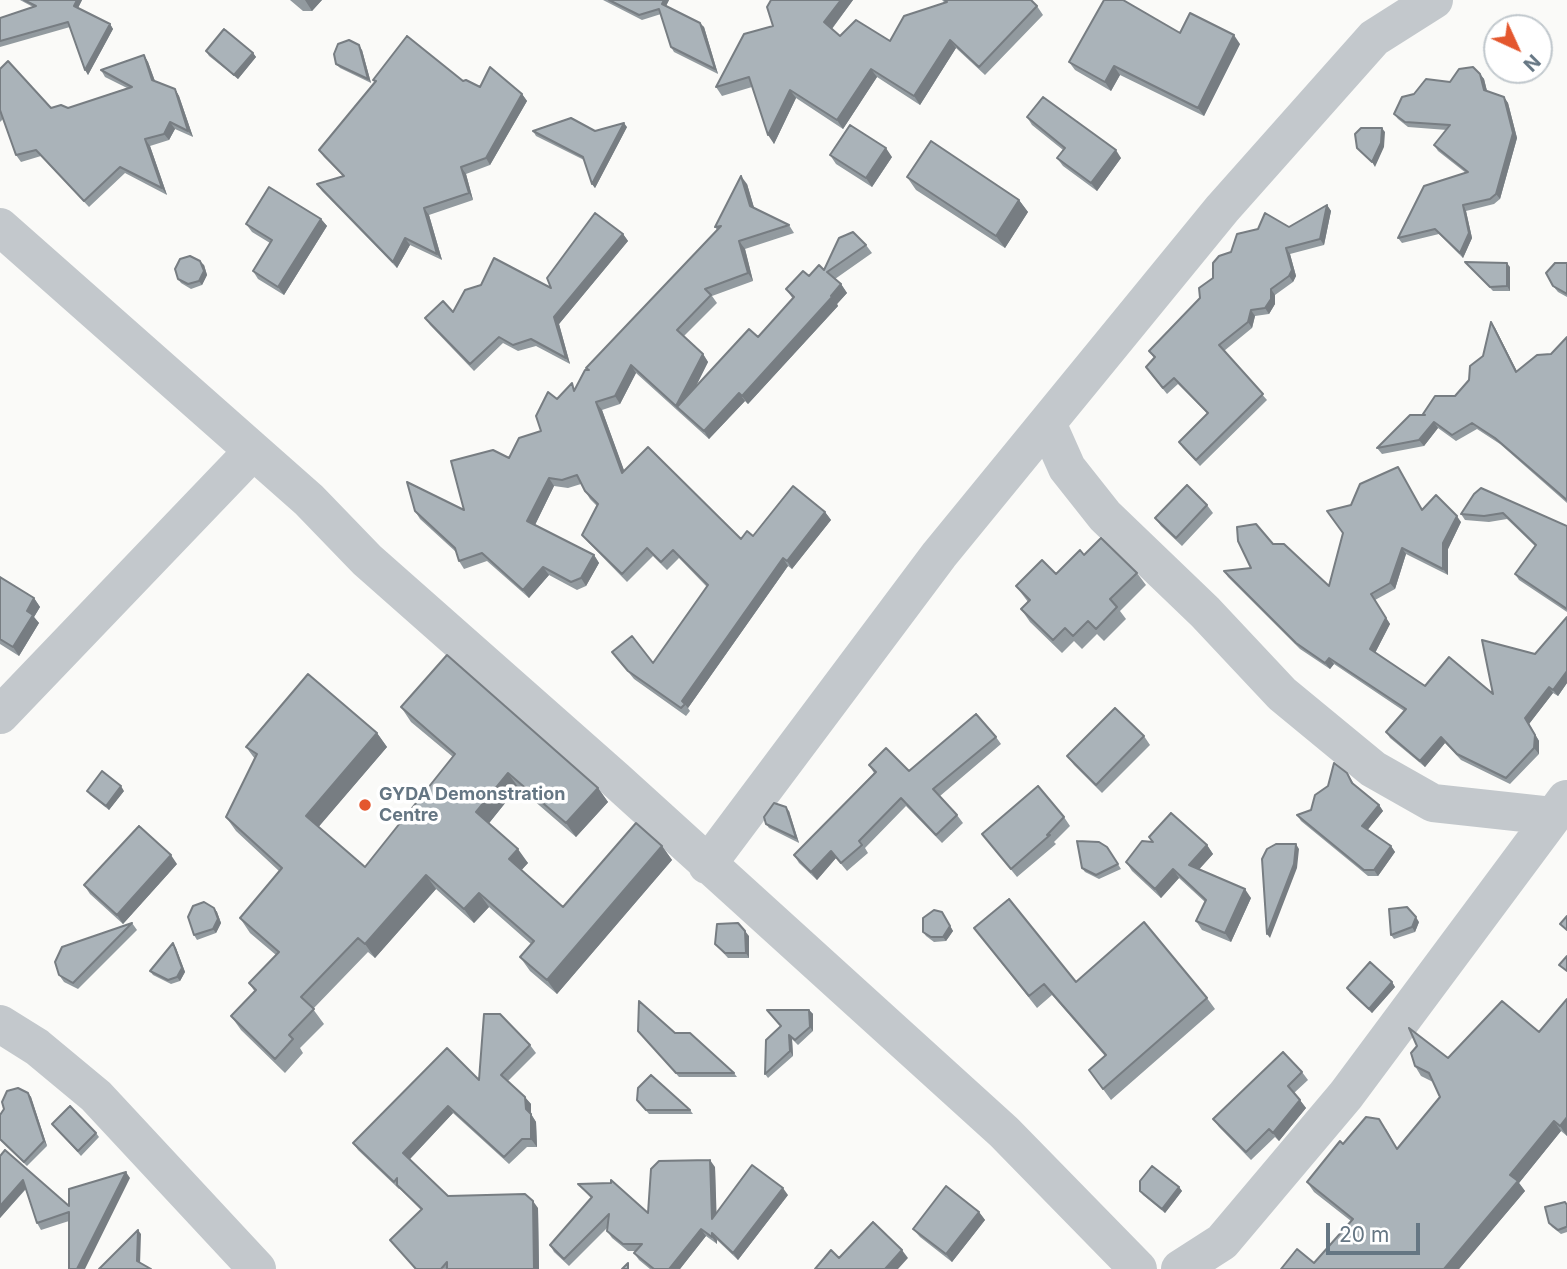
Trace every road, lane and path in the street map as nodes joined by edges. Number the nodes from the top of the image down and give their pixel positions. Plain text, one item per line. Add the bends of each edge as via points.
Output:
1 (1434, 0) edge
2 (0, 227) edge
3 (1047, 423) junction
4 (253, 451) junction
5 (0, 715) edge
6 (1560, 807) edge
7 (707, 865) junction
8 (0, 1024) edge
9 (257, 1269) edge
10 (1138, 1269) edge
11 (1180, 1269) edge

1 - 3 street via 1374,38 1222,209
2 - 4 street
3 - 6 street via 1067,468 1105,516 1282,694 1373,769 1433,803
3 - 7 street via 939,555
4 - 5 street
4 - 7 street via 367,560
6 - 11 street via 1346,1095 1222,1242
7 - 10 street via 1004,1132
8 - 9 street via 37,1047 96,1096

